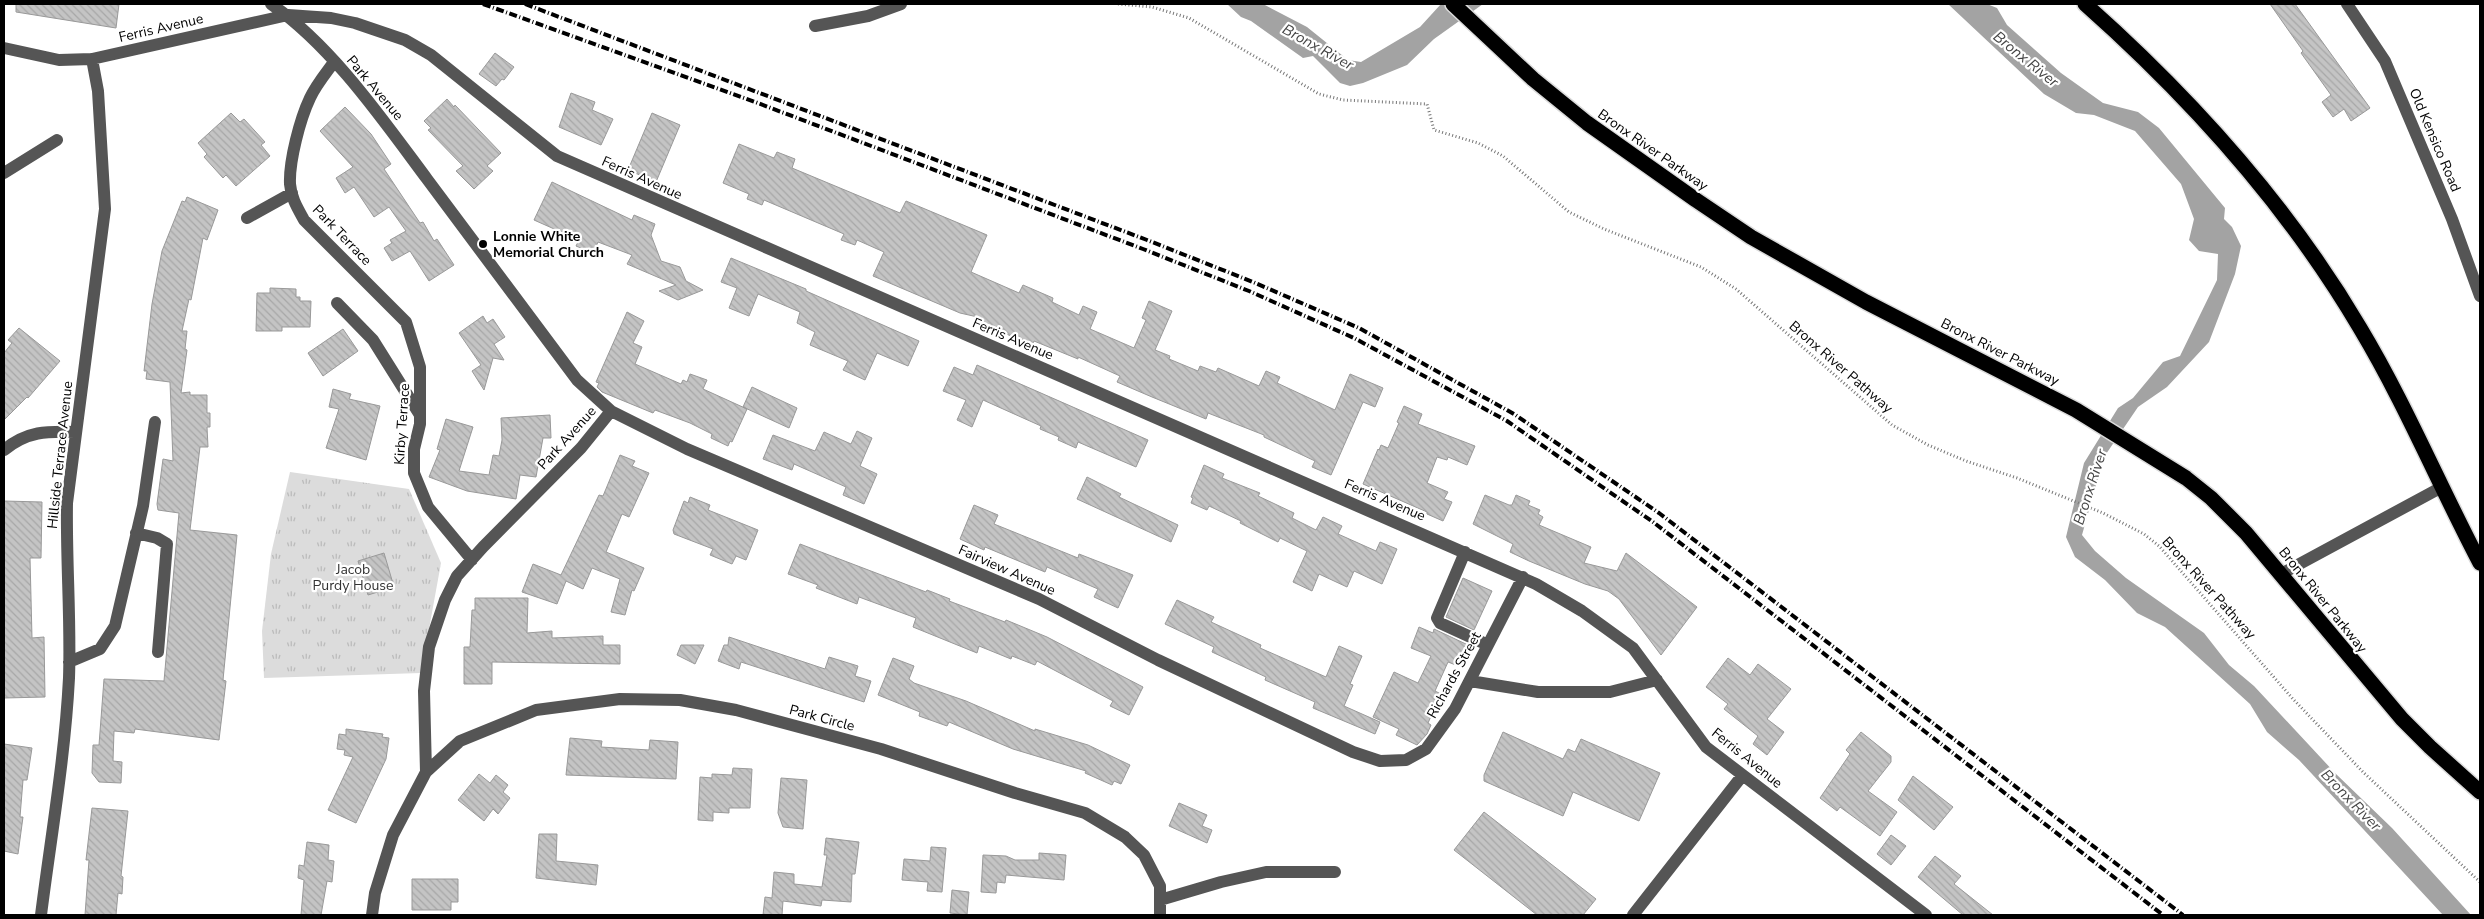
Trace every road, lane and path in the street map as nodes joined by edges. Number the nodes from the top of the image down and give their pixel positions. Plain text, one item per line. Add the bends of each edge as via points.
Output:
1 (271, 4) edge
2 (901, 4) edge
3 (1118, 4) edge
4 (1453, 4) edge
5 (2085, 4) edge
6 (2347, 4) edge
7 (288, 15) junction
8 (815, 26) dead end
9 (4, 48) edge
10 (92, 59) junction
11 (334, 62) junction
12 (57, 140) dead end
13 (4, 172) edge
14 (292, 193) junction
15 (247, 218) dead end
16 (372, 286) joint
17 (2480, 296) edge
18 (337, 303) dead end
19 (611, 411) junction
20 (420, 415) junction
21 (155, 422) dead end
22 (75, 432) junction
23 (4, 450) edge
24 (2442, 487) junction
25 (136, 533) junction
26 (1465, 552) junction
27 (472, 560) junction
28 (2480, 563) edge
29 (2281, 574) junction
30 (1523, 577) junction
31 (1488, 645) junction
32 (158, 652) dead end
33 (69, 662) junction
34 (1657, 680) junction
35 (1470, 681) junction
36 (1388, 760) joint
37 (426, 772) junction
38 (1742, 776) junction
39 (2480, 792) edge
40 (1335, 872) dead end
41 (2480, 882) edge
42 (1160, 900) junction
43 (41, 915) edge
44 (372, 915) edge
45 (1160, 915) edge
46 (1632, 915) edge
47 (1926, 915) edge

1 - 7 street, Park Avenue
2 - 8 street via 868,16
3 - 41 path, Bronx River Pathway via 1152,7 1190,18 1318,94 1343,100 1427,104 1434,130 1478,143 1503,156 1569,212 1701,267 1736,289 1892,425 1928,445 2018,478 2144,534 2159,546 2292,699 2363,772
4 - 29 highway, Bronx River Parkway via 1594,128 1751,237 1866,302 2076,410 2193,483 2217,504
5 - 24 highway via 2193,108 2285,215 2364,334
6 - 17 street, Old Kensico Road via 2386,61 2452,219
7 - 10 street, Ferris Avenue
7 - 11 street, Park Avenue
7 - 26 street, Ferris Avenue via 355,23 406,40 431,55 557,156
9 - 10 street, Ferris Avenue via 59,60
10 - 22 street, Hillside Terrace Avenue via 98,91 105,209
11 - 14 street, Park Terrace via 311,96 302,119 292,165
11 - 19 street, Park Avenue via 374,107 577,380
12 - 13 street
14 - 15 street
14 - 16 street, Park Terrace via 304,220
16 - 20 street, Kirby Terrace via 406,322 409,330 420,367
18 - 20 street via 373,340
19 - 27 street, Park Avenue via 581,448
19 - 36 street, Fairview Avenue via 687,449 1039,599 1158,660 1352,752 1380,761
20 - 27 street, Kirby Terrace via 414,473 428,507
21 - 25 street
22 - 23 street via 30,434
22 - 33 street, Hillside Terrace Avenue via 67,503
24 - 28 highway
24 - 29 street
25 - 32 street via 157,538 166,544
25 - 33 street via 115,626 100,649
26 - 30 street, Ferris Avenue
26 - 31 street via 1437,618
27 - 37 street, Park Avenue via 458,576 445,600 429,647 424,691
29 - 39 highway, Bronx River Parkway via 2402,719
30 - 31 street, Richards Street
30 - 34 street, Ferris Avenue via 1619,636 1633,648
31 - 35 street, Richards Street
33 - 43 street, Hillside Terrace Avenue via 66,718
34 - 35 street via 1610,692 1538,692
34 - 38 street, Ferris Avenue via 1706,747
35 - 36 street, Richards Street via 1455,709 1426,749 1406,760
37 - 42 street, Park Circle via 460,741 536,710 620,699 680,700 736,710 881,749 1085,813 1125,837 1144,855 1160,886
37 - 44 street, Park Avenue via 393,835 375,893
38 - 46 street
38 - 47 street, Ferris Avenue
40 - 42 street via 1266,872
42 - 45 street, Park Circle

